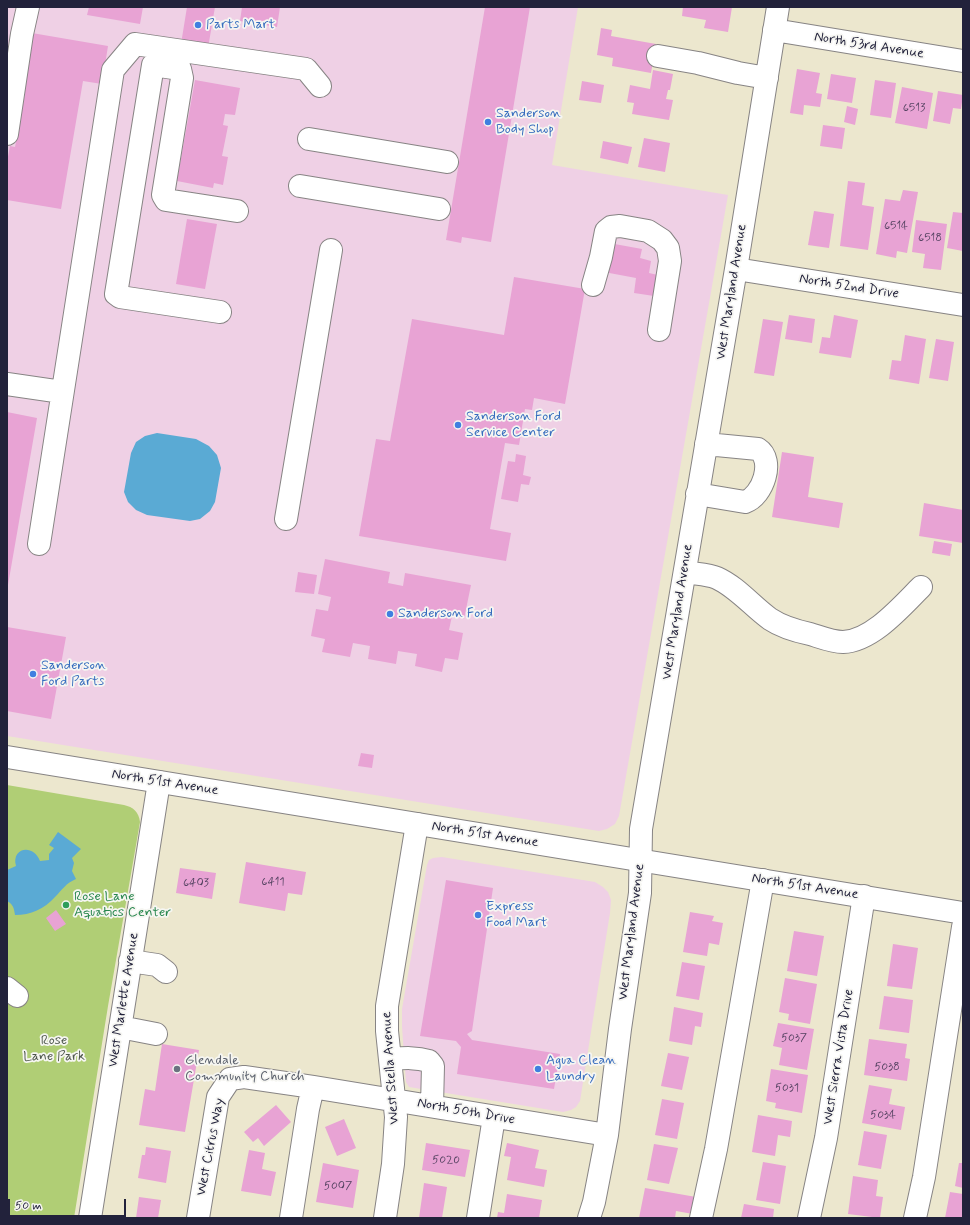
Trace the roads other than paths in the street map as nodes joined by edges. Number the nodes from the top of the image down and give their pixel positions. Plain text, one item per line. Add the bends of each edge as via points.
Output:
1 (28, 7) edge
2 (778, 7) edge
3 (774, 30) junction
4 (658, 56) dead end
5 (963, 61) edge
6 (767, 78) junction
7 (320, 86) dead end
8 (7, 134) edge
9 (309, 139) dead end
10 (447, 162) dead end
11 (300, 186) dead end
12 (440, 209) dead end
13 (237, 211) dead end
14 (331, 250) dead end
15 (736, 269) junction
16 (593, 284) dead end
17 (963, 305) edge
18 (220, 312) dead end
19 (659, 330) dead end
20 (7, 384) edge
21 (62, 392) junction
22 (706, 444) junction
23 (698, 494) junction
24 (286, 519) dead end
25 (38, 544) dead end
26 (685, 572) junction
27 (921, 587) dead end
28 (7, 757) edge
29 (159, 782) junction
30 (417, 824) junction
31 (641, 860) junction
32 (762, 880) junction
33 (864, 896) junction
34 (963, 912) edge
35 (963, 927) edge
36 (130, 961) junction
37 (166, 972) dead end
38 (120, 1027) junction
39 (156, 1034) dead end
40 (390, 1060) junction
41 (230, 1079) joint
42 (313, 1087) junction
43 (394, 1100) junction
44 (432, 1106) junction
45 (494, 1117) junction
46 (607, 1135) junction
47 (90, 1218) edge
48 (198, 1218) edge
49 (291, 1218) edge
50 (385, 1218) edge
51 (478, 1218) edge
52 (589, 1218) edge
53 (701, 1218) edge
54 (809, 1218) edge
55 (915, 1218) edge

1 - 8 street
2 - 3 street, West Maryland Avenue
3 - 5 street, North 53rd Avenue
3 - 6 street, West Maryland Avenue
4 - 6 street
6 - 15 street, West Maryland Avenue
7 - 21 street via 306,69 134,44 113,70
9 - 10 street
11 - 12 street
13 - 18 street via 166,200 163,195 182,78 180,69 153,65 116,294 120,297
14 - 24 street
15 - 17 street, North 52nd Drive
15 - 22 street, West Maryland Avenue
16 - 19 street via 606,231 611,227 648,231 662,240 668,248 670,261
20 - 21 street
21 - 25 street
22 - 23 street, West Maryland Avenue
22 - 23 street via 758,449 763,452 766,474 758,493 745,502
23 - 26 street, West Maryland Avenue
26 - 27 street via 718,578 771,620 789,628 842,642 859,639 867,634 892,616
26 - 31 street, West Maryland Avenue via 641,829
28 - 29 street, North 51st Avenue
29 - 30 street, North 51st Avenue
29 - 36 street, West Marlette Avenue
30 - 31 street, North 51st Avenue
30 - 40 street, West Stella Avenue via 387,1006
31 - 32 street, North 51st Avenue
31 - 46 street, West Maryland Avenue via 640,893
32 - 33 street, North 51st Avenue
32 - 53 street via 738,1029
33 - 34 street, North 51st Avenue
33 - 54 street, West Sierra Vista Drive via 826,1138
35 - 55 street via 924,1177
36 - 37 street via 156,965
36 - 38 street, West Marlette Avenue
38 - 39 street
38 - 47 street, West Marlette Avenue
40 - 43 street, West Stella Avenue
40 - 44 street via 429,1060 432,1066
41 - 42 street, North 50th Drive via 244,1077
41 - 48 street, West Citrus Way via 218,1097
42 - 43 street, North 50th Drive
42 - 49 street
43 - 44 street, North 50th Drive
43 - 50 street, West Stella Avenue via 396,1117 393,1164
44 - 45 street, North 50th Drive
45 - 46 street, North 50th Drive
45 - 51 street
46 - 52 street, West Maryland Avenue

